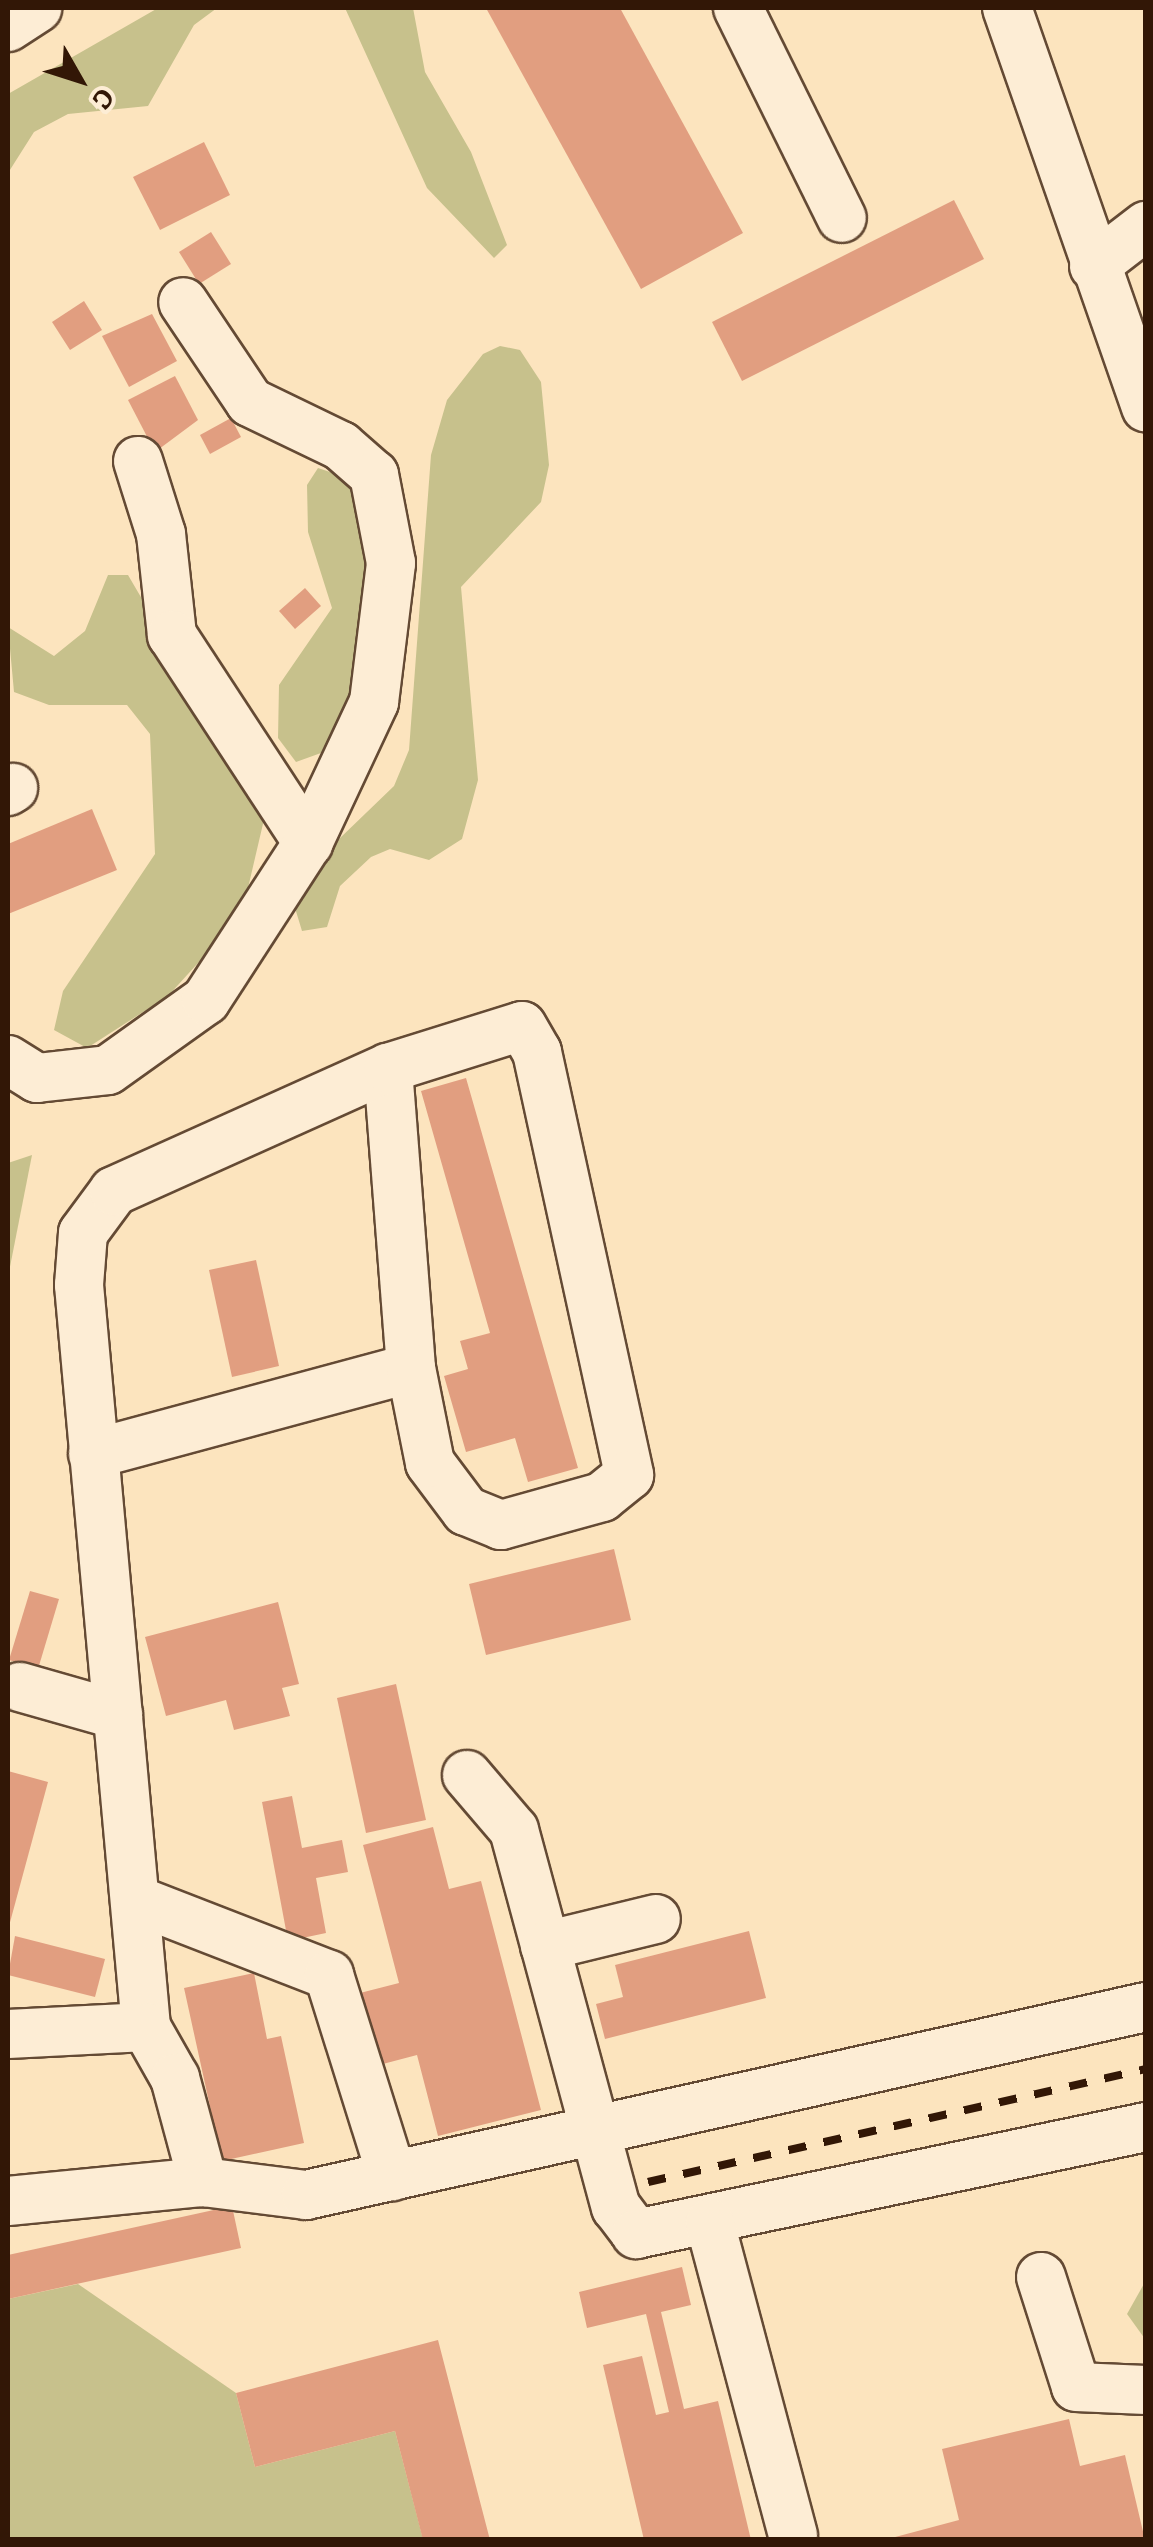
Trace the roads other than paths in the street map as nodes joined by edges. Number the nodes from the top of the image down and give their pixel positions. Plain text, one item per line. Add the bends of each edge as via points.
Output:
1 (37, 8) edge
2 (738, 8) edge
3 (1007, 8) edge
4 (8, 27) edge
5 (842, 218) dead end
6 (1146, 226) edge
7 (1094, 266) junction
8 (183, 302) dead end
9 (1146, 408) edge
10 (138, 461) dead end
11 (308, 844) junction
12 (8, 1060) edge
13 (388, 1068) junction
14 (411, 1368) junction
15 (92, 1454) junction
16 (20, 1688) dead end
17 (118, 1715) junction
18 (467, 1775) dead end
19 (136, 1900) junction
20 (656, 1918) dead end
21 (545, 1946) junction
22 (1146, 2007) edge
23 (146, 2027) junction
24 (8, 2034) edge
25 (1146, 2128) edge
26 (599, 2132) junction
27 (392, 2176) junction
28 (203, 2182) junction
29 (8, 2200) edge
30 (710, 2223) junction
31 (1041, 2277) dead end
32 (1146, 2390) edge
33 (792, 2535) dead end

1 - 4 street
2 - 5 street
3 - 7 street
6 - 7 street
7 - 9 street
8 - 11 street via 250,402 360,458 390,521 374,702
10 - 11 street via 161,534 172,635
11 - 12 street via 206,1000 152,1045 70,1080 37,1078
13 - 14 street
13 - 14 street via 509,1025 534,1040 629,1475 602,1497 502,1524 466,1511 430,1463
13 - 15 street via 114,1191 96,1208 78,1259
14 - 15 street
15 - 17 street
16 - 17 street
17 - 19 street
18 - 21 street via 514,1830
19 - 23 street
19 - 27 street via 329,1975
20 - 21 street
21 - 26 street
22 - 26 street
23 - 24 street
23 - 28 street via 180,2093
25 - 30 street
26 - 27 street
26 - 30 street via 628,2228 648,2236
27 - 28 street via 306,2194
28 - 29 street
30 - 33 street
31 - 32 street via 1076,2387

